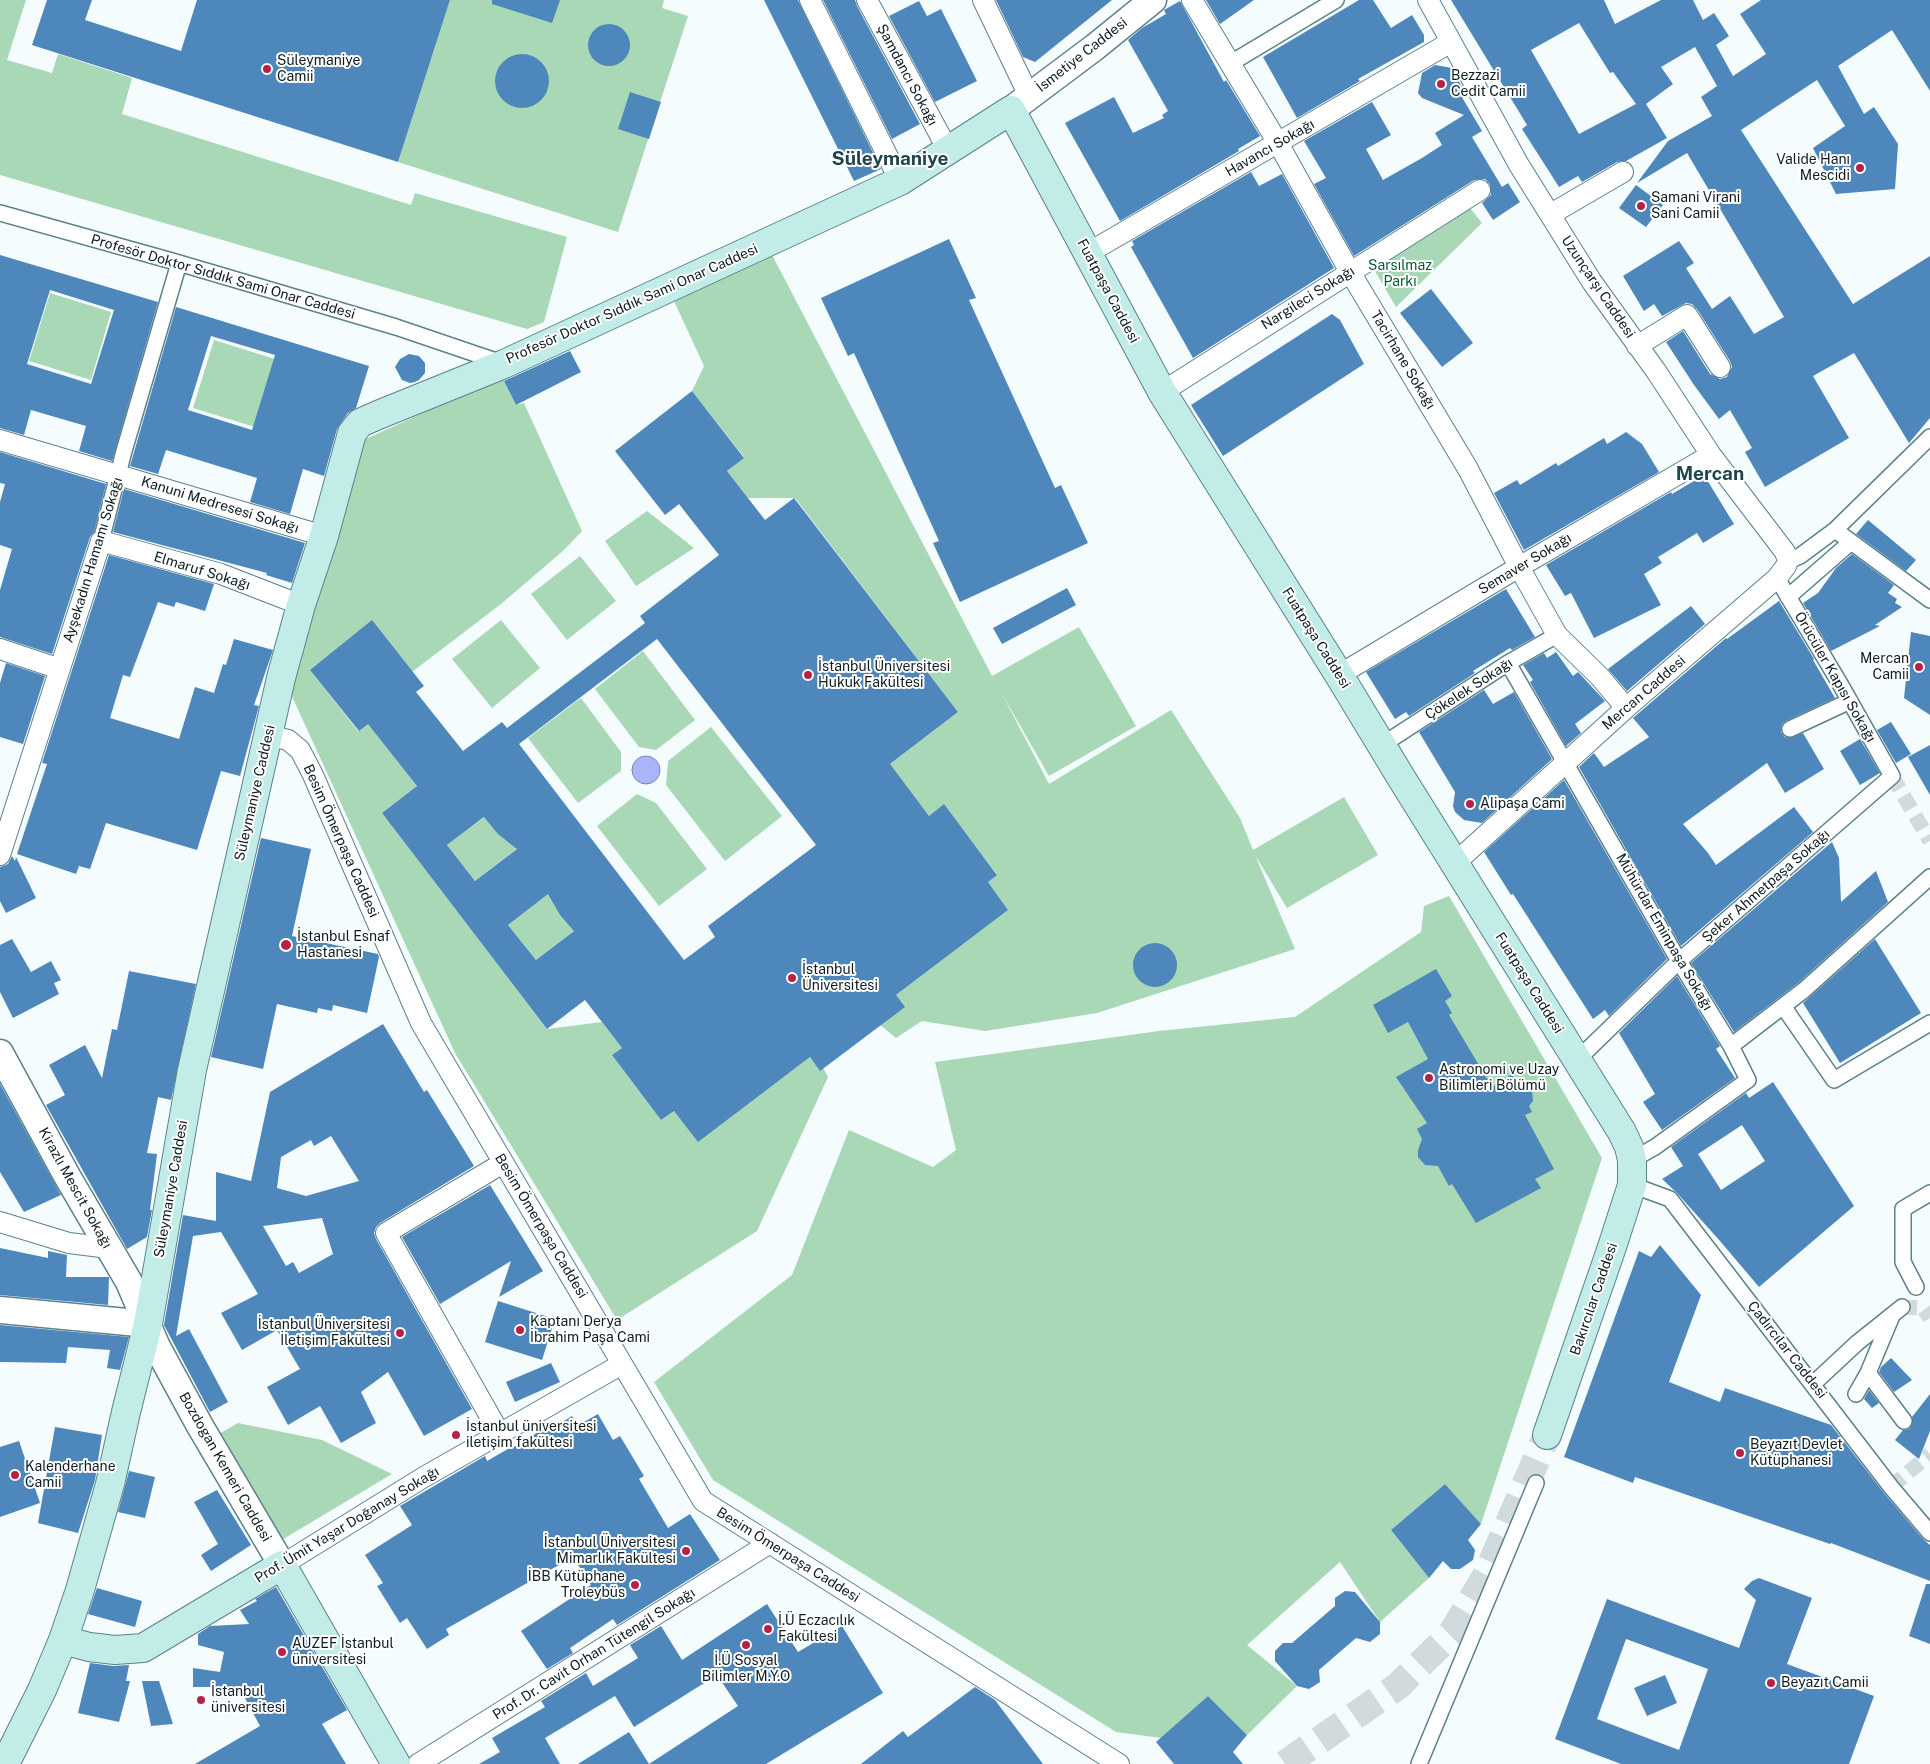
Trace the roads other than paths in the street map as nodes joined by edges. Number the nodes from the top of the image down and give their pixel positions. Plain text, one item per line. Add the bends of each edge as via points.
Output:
1 (810, 0) edge
2 (867, 0) edge
3 (983, 0) edge
4 (1153, 0) edge
5 (1192, 0) edge
6 (1336, 0) edge
7 (1428, 0) edge
8 (1451, 42) junction
9 (1231, 63) junction
10 (1020, 103) junction
11 (1278, 143) junction
12 (948, 150) junction
13 (1623, 172) dead end
14 (900, 181) junction
15 (1480, 190) dead end
16 (0, 213) edge
17 (1551, 214) junction
18 (1088, 253) junction
19 (179, 263) junction
20 (1350, 272) junction
21 (1637, 346) junction
22 (504, 364) junction
23 (1720, 367) dead end
24 (1162, 392) junction
25 (1930, 437) edge
26 (0, 440) edge
27 (1711, 455) junction
28 (118, 475) junction
29 (1835, 530) junction
30 (324, 536) junction
31 (101, 541) junction
32 (1851, 542) junction
33 (1788, 561) junction
34 (1519, 567) junction
35 (1777, 578) junction
36 (1788, 596) junction
37 (1930, 600) edge
38 (301, 605) junction
39 (1557, 635) junction
40 (0, 649) edge
41 (1508, 663) junction
42 (60, 669) junction
43 (1340, 675) junction
44 (1850, 701) junction
45 (1626, 708) junction
46 (1790, 729) dead end
47 (268, 735) junction
48 (1382, 745) junction
49 (1566, 762) junction
50 (1892, 776) joint
51 (0, 855) edge
52 (1455, 863) junction
53 (1930, 877) edge
54 (1679, 962) junction
55 (1783, 1006) junction
56 (1930, 1023) edge
57 (1732, 1046) junction
58 (0, 1053) edge
59 (1576, 1060) junction
60 (503, 1162) junction
61 (1632, 1172) junction
62 (1930, 1193) edge
63 (0, 1222) edge
64 (109, 1248) junction
65 (1916, 1287) dead end
66 (0, 1310) edge
67 (148, 1324) junction
68 (622, 1364) junction
69 (1868, 1373) junction
70 (1813, 1384) junction
71 (1856, 1394) dead end
72 (1904, 1421) dead end
73 (500, 1434) junction
74 (1547, 1435) tunnel mouth
75 (1536, 1483) dead end
76 (1930, 1533) edge
77 (770, 1544) junction
78 (282, 1565) junction
79 (63, 1640) junction
80 (6, 1764) edge
81 (396, 1764) edge
82 (418, 1764) edge
83 (1119, 1764) edge
84 (1418, 1764) edge

1 - 14 street
2 - 12 street, Şamdancı Sokağı
3 - 10 street
4 - 10 street, İsmetiye Caddesi
5 - 9 street, Tacirhane Sokağı
6 - 9 street
7 - 8 street, Uzunçarşı Caddesi
8 - 11 street, Havancı Sokağı
8 - 17 street, Uzunçarşı Caddesi
9 - 11 street, Tacirhane Sokağı
10 - 12 main road, Profesör Doktor Sıddık Sami Onar Caddesi
10 - 18 main road, Fuatpaşa Caddesi
11 - 18 street, Havancı Sokağı
11 - 20 street, Tacirhane Sokağı
12 - 14 main road, Profesör Doktor Sıddık Sami Onar Caddesi
13 - 17 street
14 - 22 main road, Profesör Doktor Sıddık Sami Onar Caddesi
15 - 20 street, Nargileci Sokağı
16 - 19 street, Profesör Doktor Sıddık Sami Onar Caddesi
17 - 21 street, Uzunçarşı Caddesi via 1592,282
18 - 24 main road, Fuatpaşa Caddesi
19 - 22 street, Profesör Doktor Sıddık Sami Onar Caddesi via 396,327
19 - 28 street, Ayşekadın Hamamı Sokağı
20 - 24 street, Nargileci Sokağı
20 - 34 street, Tacirhane Sokağı via 1468,469
21 - 23 street via 1687,316
21 - 27 street, Uzunçarşı Caddesi
22 - 30 main road, Süleymaniye Caddesi via 360,423 352,433
24 - 43 main road, Fuatpaşa Caddesi
25 - 29 street, Mercan Caddesi
26 - 28 street, Kanuni Medresesi Sokağı
27 - 33 street, Uzunçarşı Caddesi via 1785,552
27 - 34 street, Semaver Sokağı
28 - 30 street, Kanuni Medresesi Sokağı
28 - 31 street, Ayşekadın Hamamı Sokağı
29 - 32 street
29 - 33 street, Mercan Caddesi
30 - 38 main road, Süleymaniye Caddesi
31 - 38 street, Elmaruf Sokağı via 220,574
31 - 42 street, Ayşekadın Hamamı Sokağı
32 - 36 street
32 - 37 street
33 - 35 street, Mercan Caddesi
34 - 39 street, Tacirhane Sokağı
34 - 43 street, Semaver Sokağı
35 - 36 street, Örücüler Kapısı Sokağı
35 - 45 street, Mercan Caddesi
36 - 44 street, Örücüler Kapısı Sokağı
38 - 47 main road, Süleymaniye Caddesi
39 - 41 street, Çökelek Sokağı
39 - 45 street, Tacirhane Sokağı via 1600,676
40 - 42 street
41 - 48 street, Çökelek Sokağı
41 - 49 street, Mühürdar Eminpaşa Sokağı
42 - 51 street, Ayşekadın Hamamı Sokağı
43 - 48 main road, Fuatpaşa Caddesi
44 - 46 street
44 - 50 street, Örücüler Kapısı Sokağı
45 - 49 street, Mercan Caddesi
47 - 60 street, Besim Ömerpaşa Caddesi via 288,740 300,750 421,1023
47 - 67 main road, Süleymaniye Caddesi via 192,1070
48 - 52 main road, Fuatpaşa Caddesi
49 - 52 street, Mercan Caddesi
49 - 54 street, Mühürdar Eminpaşa Sokağı
50 - 54 street, Şeker Ahmetpaşa Sokağı
52 - 59 main road, Fuatpaşa Caddesi
53 - 55 street
54 - 57 street, Mühürdar Eminpaşa Sokağı
54 - 59 street, Şeker Ahmetpaşa Sokağı
55 - 56 street via 1834,1080
55 - 57 street
57 - 61 street, Mühürdar Eminpaşa Sokağı via 1748,1080 1655,1147
58 - 64 street, Kirazlı Mescit Sokağı
59 - 61 main road, Fuatpaşa Caddesi via 1622,1132
60 - 68 street, Besim Ömerpaşa Caddesi
60 - 73 street via 386,1233
61 - 70 street, Çadırcılar Caddesi via 1670,1199
61 - 74 main road, Bakırcılar Caddesi via 1612,1247
62 - 65 street via 1903,1209 1903,1262
63 - 64 street via 69,1243
64 - 67 street, Kirazlı Mescit Sokağı
66 - 67 street
67 - 78 street, Bozdogan Kemeri Caddesi via 200,1426
67 - 79 main road, Süleymaniye Caddesi via 110,1484
68 - 73 street, Prof. Ümit Yaşar Doğanay Sokağı
68 - 77 street, Besim Ömerpaşa Caddesi via 703,1501
69 - 70 street via 1897,1311
69 - 71 street
69 - 72 street
70 - 76 street, Çadırcılar Caddesi
73 - 78 street, Prof. Ümit Yaşar Doğanay Sokağı
75 - 84 street
77 - 82 street, Prof. Dr. Cavit Orhan Tütengil Sokağı
77 - 83 street, Besim Ömerpaşa Caddesi
78 - 79 main road, Prof. Ümit Yaşar Doğanay Sokağı via 143,1648 115,1650
78 - 81 main road, Bozdogan Kemeri Caddesi
79 - 80 main road, Süleymaniye Caddesi

